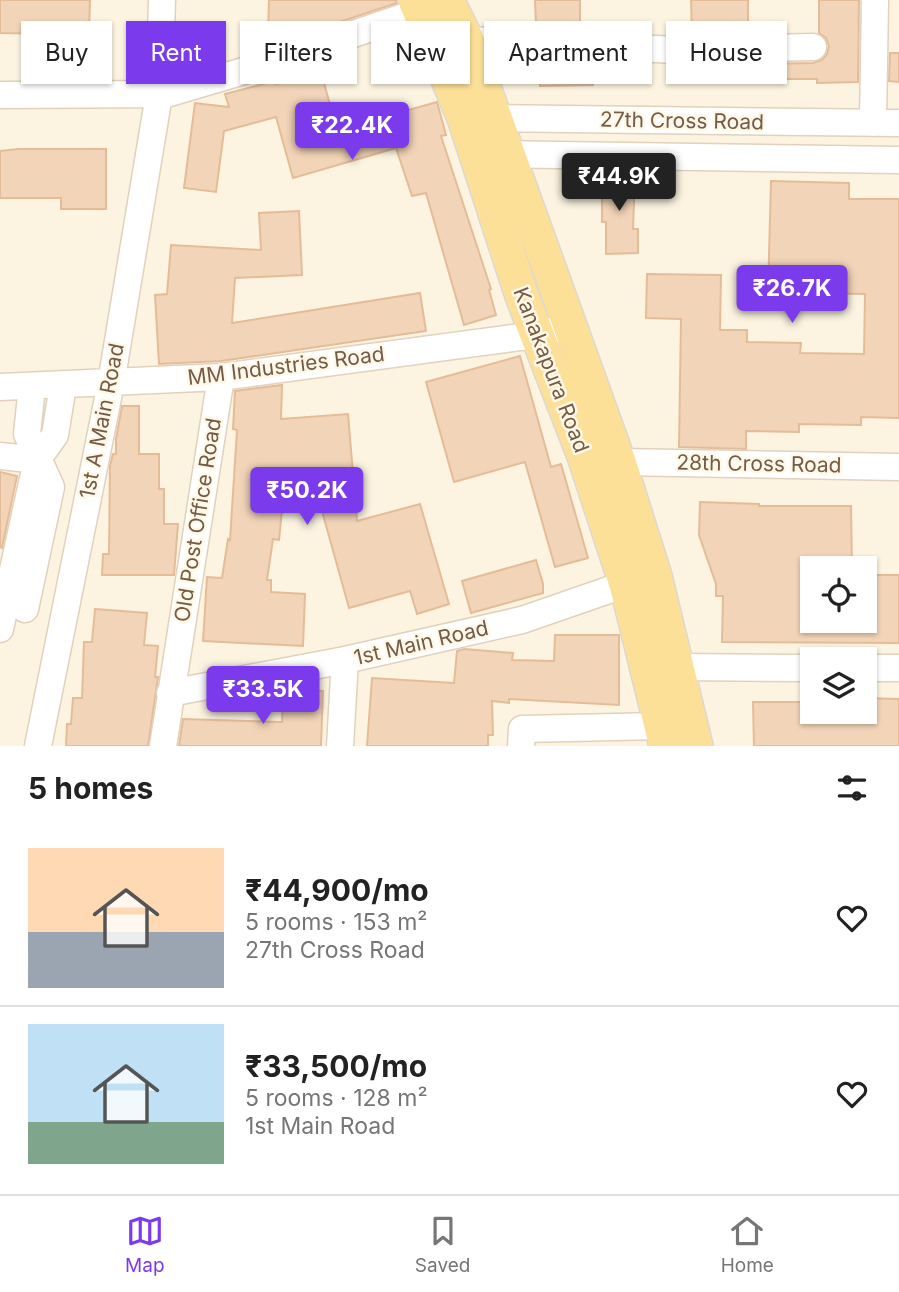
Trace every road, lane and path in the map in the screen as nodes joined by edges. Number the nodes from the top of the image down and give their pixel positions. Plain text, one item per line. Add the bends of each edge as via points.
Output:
1 (162, 0) edge
2 (875, 0) edge
3 (432, 3) edge
4 (449, 21) edge
5 (887, 37) edge
6 (470, 40) edge
7 (813, 47) dead end
8 (470, 58) edge
9 (0, 95) edge
10 (162, 95) junction
11 (480, 118) junction
12 (886, 123) edge
13 (494, 154) junction
14 (899, 160) edge
15 (569, 327) junction
16 (536, 335) junction
17 (221, 377) junction
18 (111, 383) junction
19 (63, 385) junction
20 (32, 386) junction
21 (0, 387) edge
22 (0, 456) edge
23 (37, 460) junction
24 (619, 462) junction
25 (899, 467) edge
26 (626, 584) junction
27 (25, 609) dead end
28 (0, 629) edge
29 (345, 660) junction
30 (678, 667) junction
31 (800, 668) edge
32 (877, 668) edge
33 (899, 668) edge
34 (170, 693) junction
35 (664, 736) edge
36 (38, 746) edge
37 (163, 746) edge
38 (340, 746) edge
39 (522, 746) edge
40 (696, 746) edge

1 - 10 street, 1st A Main Road
2 - 5 street
3 - 4 main road, Kanakapura Road
3 - 10 street via 247,70
3 - 11 main road, Kanakapura Road
5 - 12 street
6 - 7 street via 676,50
8 - 11 main road, Kanakapura Road
9 - 10 street
10 - 18 street, 1st A Main Road
11 - 12 street, 27th Cross Road
11 - 13 main road, Kanakapura Road
13 - 14 street, 27th Cross Road
13 - 15 main road, Kanakapura Road
13 - 16 main road, Kanakapura Road
15 - 16 street, MM Industries Road
15 - 24 main road, Kanakapura Road
16 - 17 street, MM Industries Road
16 - 26 main road, Kanakapura Road via 584,456
17 - 18 street, MM Industries Road
17 - 34 street, Old Post Office Road
18 - 19 street, MM Industries Road
18 - 36 street, 1st A Main Road
19 - 20 street, MM Industries Road
19 - 23 street via 55,435
20 - 21 street, MM Industries Road
20 - 23 street via 27,434
22 - 23 street
23 - 27 street via 51,487
23 - 28 street
24 - 25 street, 28th Cross Road
24 - 30 main road, Kanakapura Road
26 - 29 street, 1st Main Road via 523,620
26 - 35 main road, Kanakapura Road
29 - 34 street, 1st Main Road
29 - 38 street
30 - 31 street
30 - 40 main road, Kanakapura Road
32 - 33 street
34 - 37 street, Old Post Office Road
35 - 39 street via 522,729

